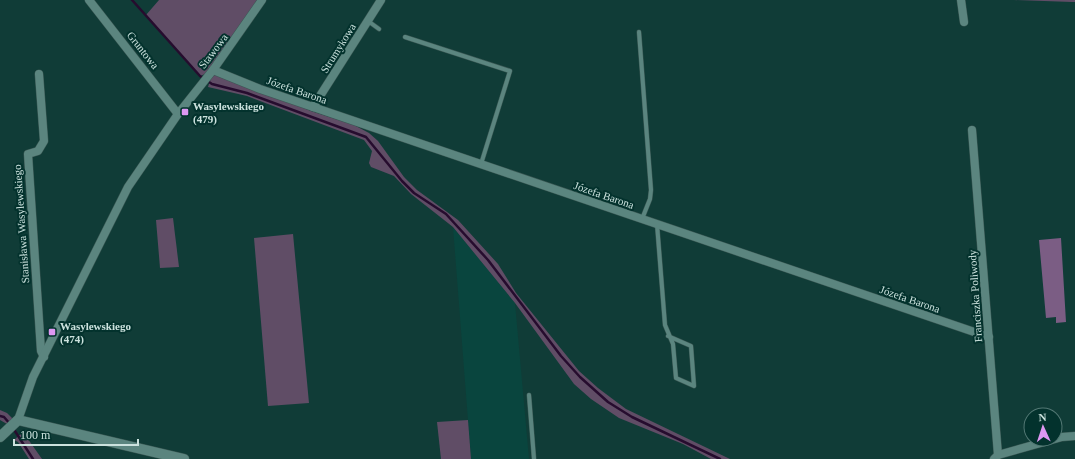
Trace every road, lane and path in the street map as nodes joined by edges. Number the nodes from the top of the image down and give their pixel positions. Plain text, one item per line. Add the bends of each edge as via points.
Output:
1 (89, 0) edge
2 (262, 0) edge
3 (381, 0) edge
4 (961, 0) edge
5 (368, 21) junction
6 (964, 22) dead end
7 (379, 29) dead end
8 (639, 32) dead end
9 (404, 37) dead end
10 (213, 70) junction
11 (39, 74) dead end
12 (313, 107) junction
13 (178, 114) junction
14 (972, 130) dead end
15 (481, 164) junction
16 (642, 219) junction
17 (657, 224) junction
18 (668, 336) junction
19 (989, 337) junction
20 (44, 357) junction
21 (529, 395) dead end
22 (16, 421) junction
23 (3, 433) edge
24 (1075, 436) edge
25 (996, 457) edge
26 (184, 459) edge
27 (534, 459) edge

1 - 13 street, Gruntowa
2 - 10 street, Stawowa
3 - 5 street, Strumykowa
4 - 6 street
5 - 7 lane
5 - 12 street, Strumykowa
8 - 16 lane via 651,190
9 - 15 lane via 510,71
10 - 12 street, Józefa Barona
10 - 13 street, Stawowa
11 - 20 street, Stanisława Wasylewskiego via 44,141 38,151 28,154 41,351
12 - 15 street, Józefa Barona
13 - 20 street via 128,187
14 - 19 street, Franciszka Poliwody
15 - 16 street, Józefa Barona
16 - 17 street, Józefa Barona
17 - 18 lane
17 - 19 street, Józefa Barona
18 - 18 lane via 691,346 694,386 676,378 673,344
19 - 25 street, Franciszka Poliwody
20 - 22 street
21 - 27 lane
22 - 23 street
22 - 26 street
24 - 25 street via 1062,437

